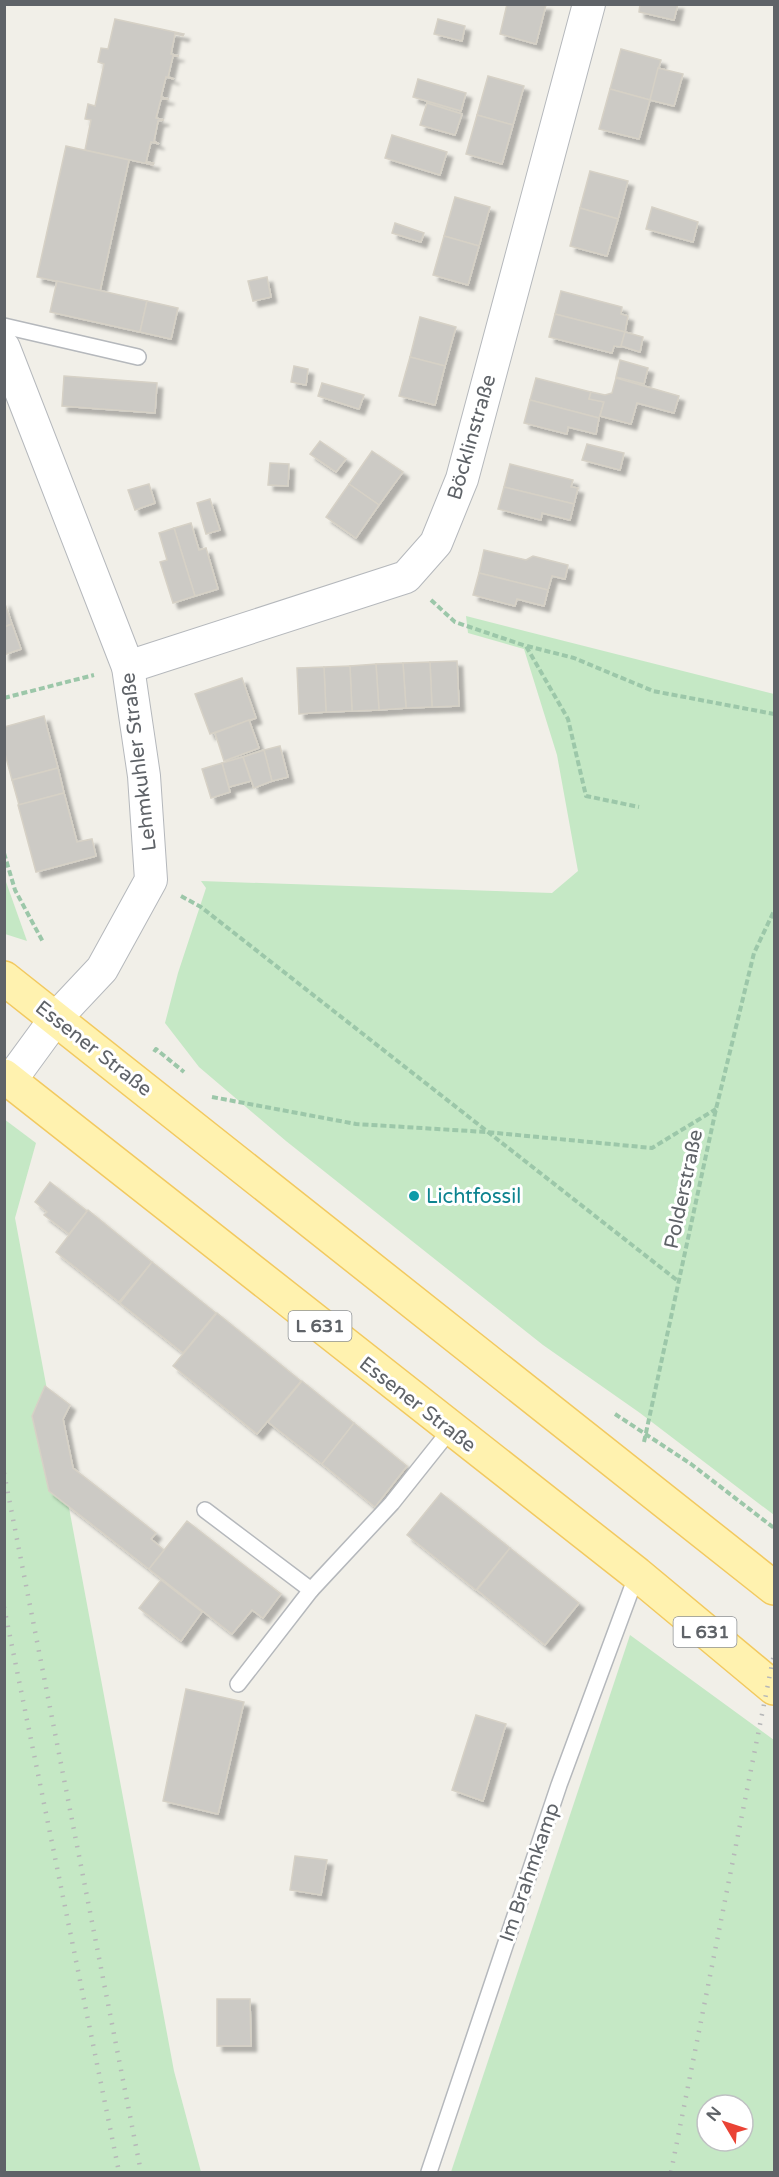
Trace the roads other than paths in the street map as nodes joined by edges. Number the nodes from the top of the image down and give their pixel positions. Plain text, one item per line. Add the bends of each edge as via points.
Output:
1 (589, 4) edge
2 (4, 326) edge
3 (4, 348) edge
4 (138, 357) dead end
5 (128, 667) junction
6 (4, 978) edge
7 (56, 1018) junction
8 (7, 1079) edge
9 (451, 1430) junction
10 (205, 1510) dead end
11 (637, 1574) junction
12 (774, 1588) edge
13 (311, 1590) junction
14 (238, 1684) dead end
15 (774, 1688) edge
16 (429, 2172) edge

1 - 5 street, Böcklinstraße via 462,479 436,543 406,577
2 - 4 lane
3 - 5 street, Lehmkuhler Straße
5 - 7 street, Lehmkuhler Straße via 144,776 151,880 102,969
6 - 7 main road, Essener Straße
7 - 8 street
7 - 12 main road, Essener Straße
8 - 9 main road, Essener Straße / L 631
9 - 11 main road, Essener Straße / L 631
9 - 13 lane via 392,1503
10 - 13 lane
11 - 15 main road, Essener Straße / L 631
11 - 16 lane, Im Brahmkamp via 559,1785
13 - 14 lane

